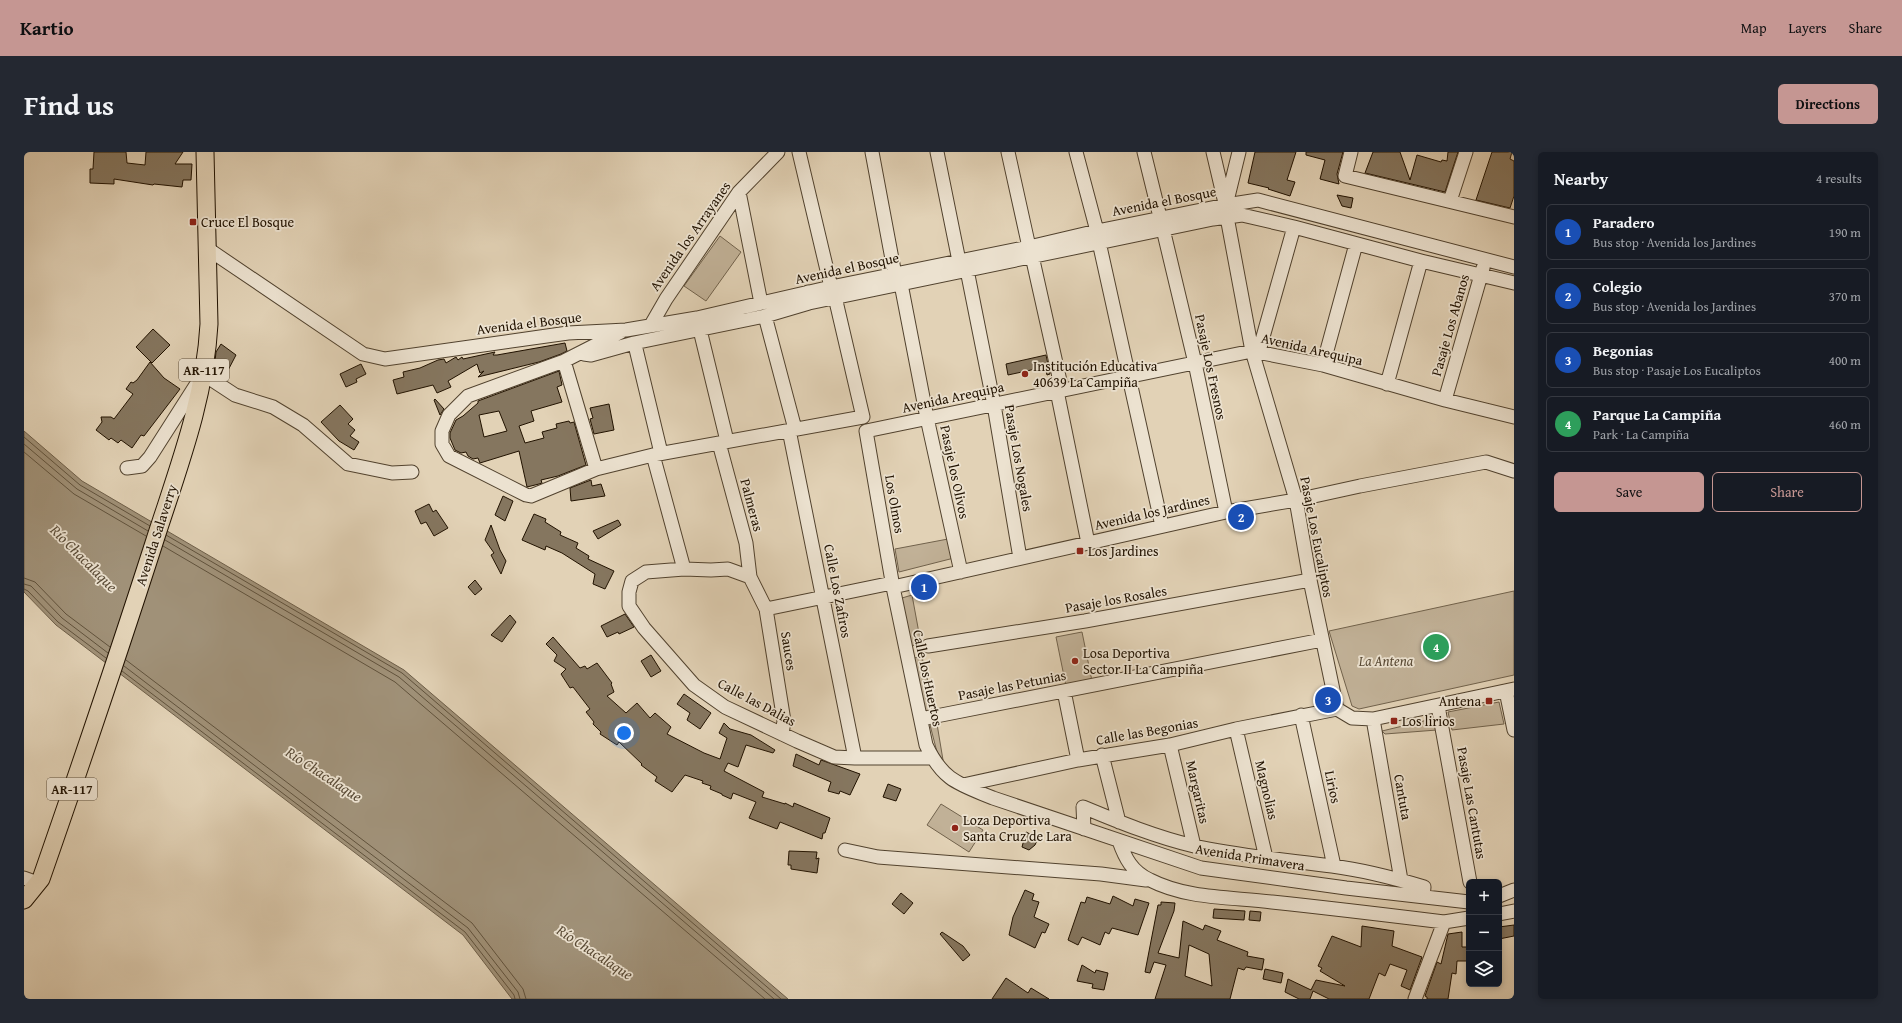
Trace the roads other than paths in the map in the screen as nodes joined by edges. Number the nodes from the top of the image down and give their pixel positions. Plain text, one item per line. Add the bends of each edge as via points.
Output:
1 (205, 152) edge
2 (778, 152) edge
3 (799, 152) edge
4 (872, 152) edge
5 (937, 152) edge
6 (1008, 152) edge
7 (1076, 152) edge
8 (1144, 152) edge
9 (1213, 152) edge
10 (1238, 152) edge
11 (1351, 152) edge
12 (1466, 152) edge
13 (739, 192) junction
14 (1450, 201) junction
15 (1226, 211) junction
16 (1514, 217) edge
17 (1161, 223) junction
18 (1294, 227) junction
19 (1098, 236) junction
20 (1356, 244) junction
21 (208, 249) junction
22 (1030, 252) junction
23 (1485, 259) junction
24 (1421, 261) junction
25 (963, 265) junction
26 (1510, 266) edge
27 (1482, 276) junction
28 (898, 279) junction
29 (1509, 281) edge
30 (833, 292) junction
31 (809, 298) junction
32 (761, 303) junction
33 (765, 316) junction
34 (651, 325) junction
35 (626, 330) junction
36 (700, 330) junction
37 (636, 349) dead end
38 (1255, 351) junction
39 (579, 353) junction
40 (564, 361) junction
41 (1195, 363) junction
42 (1322, 365) junction
43 (204, 374) junction
44 (1127, 377) junction
45 (1387, 384) junction
46 (1059, 391) junction
47 (1445, 400) junction
48 (994, 405) junction
49 (1514, 417) edge
50 (927, 418) junction
51 (792, 429) junction
52 (866, 431) joint
53 (723, 442) junction
54 (657, 454) junction
55 (127, 468) dead end
56 (596, 468) junction
57 (1514, 471) edge
58 (412, 472) dead end
59 (1296, 500) junction
60 (1226, 512) junction
61 (1162, 526) junction
62 (1088, 543) junction
63 (1020, 558) junction
64 (684, 569) junction
65 (961, 572) junction
66 (750, 576) junction
67 (1310, 580) junction
68 (892, 585) junction
69 (823, 597) junction
70 (766, 609) junction
71 (1322, 640) junction
72 (928, 646) dead end
73 (1510, 690) edge
74 (1064, 691) junction
75 (1438, 706) junction
76 (1336, 709) junction
77 (1301, 715) junction
78 (921, 719) junction
79 (1373, 719) junction
80 (1236, 729) junction
81 (1514, 730) edge
82 (782, 734) junction
83 (1170, 745) junction
84 (1102, 755) junction
85 (855, 758) junction
86 (932, 758) junction
87 (1078, 760) junction
88 (945, 775) joint
89 (963, 785) junction
90 (1119, 822) junction
91 (1084, 829) junction
92 (1119, 841) junction
93 (1194, 846) junction
94 (845, 850) dead end
95 (1266, 858) junction
96 (1334, 866) junction
97 (1469, 879) edge
98 (1150, 880) junction
99 (1401, 880) junction
100 (31, 881) edge
101 (1514, 890) edge
102 (1502, 895) edge
103 (1424, 897) junction
104 (24, 900) edge
105 (1466, 902) edge
106 (1514, 911) edge
107 (1502, 913) edge
108 (1466, 918) edge
109 (1444, 922) junction
110 (1415, 999) edge

1 - 21 main road, Avenida Salaverry / AR-117
2 - 13 street, Avenida los Arrayanes
3 - 30 street
4 - 28 street, Pasaje los Olivos
5 - 25 street, Pasaje Los Nogales
6 - 22 street
7 - 19 street
8 - 17 street, Pasaje Los Fresnos
9 - 15 street
10 - 15 street
11 - 14 street via 1345,176
12 - 14 street
13 - 32 street
13 - 34 street, Avenida los Arrayanes via 666,298
14 - 16 street
15 - 17 street, Avenida el Bosque
15 - 18 street
15 - 23 street, Avenida el Bosque via 1258,200
15 - 38 street
17 - 19 street, Avenida el Bosque
17 - 41 street, Pasaje Los Fresnos
18 - 20 street
18 - 38 street
19 - 22 street
19 - 22 street, Avenida el Bosque via 1077,235
19 - 44 street
20 - 24 street
20 - 42 street
21 - 35 street, Avenida el Bosque via 363,354 385,359 568,332
21 - 43 main road, Avenida Salaverry / AR-117 via 209,324
22 - 25 street
22 - 25 street, Avenida el Bosque via 1008,251
22 - 46 street
23 - 26 street, Avenida el Bosque
23 - 27 street, Pasaje Los Abanos
24 - 27 street
24 - 45 street
25 - 28 street, Avenida el Bosque
25 - 48 street, Pasaje Los Nogales
26 - 29 street
27 - 29 street
27 - 47 street, Pasaje Los Abanos
28 - 30 street, Avenida el Bosque
28 - 50 street, Pasaje los Olivos
30 - 31 street, Avenida el Bosque
30 - 51 street via 863,417
31 - 32 street, Avenida el Bosque
31 - 33 street
32 - 34 street, Avenida el Bosque via 697,318
33 - 36 street
33 - 51 street, Calle Los Zafiros
34 - 35 street, Avenida el Bosque
35 - 39 street
36 - 39 street via 634,343 591,356
36 - 53 street, Palmeras
37 - 54 street
38 - 41 street, Avenida Arequipa
38 - 42 street, Avenida Arequipa
38 - 59 street, Pasaje Los Eucaliptos
39 - 40 street
40 - 56 street
40 - 56 street via 468,396 448,417 442,431 442,444 449,456 531,496
41 - 44 street, Avenida Arequipa
41 - 60 street, Pasaje Los Fresnos
42 - 45 street, Avenida Arequipa
43 - 55 street via 150,457 142,466
43 - 58 street via 234,395 273,407 303,425 348,464 392,473
43 - 100 main road, Avenida Salaverry / AR-117 via 199,401 112,673 41,879
44 - 46 street, Avenida Arequipa
44 - 61 street
45 - 47 street, Avenida Arequipa
46 - 48 street, Avenida Arequipa
46 - 62 street
47 - 49 street, Avenida Arequipa
48 - 50 street, Avenida Arequipa
48 - 63 street, Pasaje Los Nogales
50 - 52 street, Avenida Arequipa
50 - 65 street, Pasaje los Olivos
51 - 53 street
51 - 69 street, Calle Los Zafiros
52 - 68 street, Los Olmos
53 - 54 street
53 - 66 street, Palmeras via 746,543
54 - 56 street
54 - 64 street
57 - 59 street, Avenida los Jardines via 1486,462
59 - 60 street, Avenida los Jardines
59 - 67 street, Pasaje Los Eucaliptos
60 - 61 street, Avenida los Jardines
61 - 62 street, Avenida los Jardines
62 - 63 street, Avenida los Jardines
63 - 65 street, Avenida los Jardines
64 - 66 street via 728,569
64 - 82 street, Calle las Dalias via 646,572 632,581 629,606 644,628 694,686 725,707
65 - 68 street, Avenida los Jardines
66 - 70 street, Sauces
67 - 71 street, Pasaje Los Eucaliptos
67 - 72 street, Pasaje los Rosales
68 - 69 street, Avenida los Jardines
68 - 78 street, Calle los Huertos
69 - 70 street, Avenida los Jardines
69 - 85 street, Calle Los Zafiros
70 - 82 street, Sauces via 784,721
71 - 74 street, Pasaje las Petunias
71 - 76 street, Pasaje Los Eucaliptos
73 - 75 street
73 - 81 street
74 - 78 street, Pasaje las Petunias
74 - 87 street
75 - 79 street
75 - 97 street, Pasaje Las Cantutas
76 - 77 street, Calle las Begonias
76 - 79 street via 1352,718
77 - 80 street, Calle las Begonias
77 - 96 street, Lirios
78 - 86 street, Calle los Huertos via 926,745
79 - 99 street, Cantuta
80 - 83 street, Calle las Begonias
80 - 95 street, Magnolias
82 - 85 street, Calle las Dalias via 834,757
83 - 84 street, Calle las Begonias
83 - 93 street, Margaritas
84 - 87 street, Calle las Begonias
84 - 90 street
85 - 86 street, Calle las Dalias
86 - 88 street, Calle los Huertos
87 - 89 street, Calle las Begonias
88 - 89 street, Avenida Primavera
89 - 91 street, Avenida Primavera
90 - 91 street via 1083,807
90 - 93 street
91 - 92 street, Avenida Primavera
92 - 98 street via 1126,859 1137,873
92 - 103 street, Avenida Primavera via 1201,868
93 - 95 street
94 - 98 street via 878,857
95 - 96 street
96 - 99 street
98 - 109 street via 1188,894
99 - 103 street via 1424,887
100 - 104 main road, Avenida Salaverry / AR-117
101 - 102 street
103 - 105 street, Avenida Primavera
106 - 107 street
108 - 109 street
109 - 110 street

